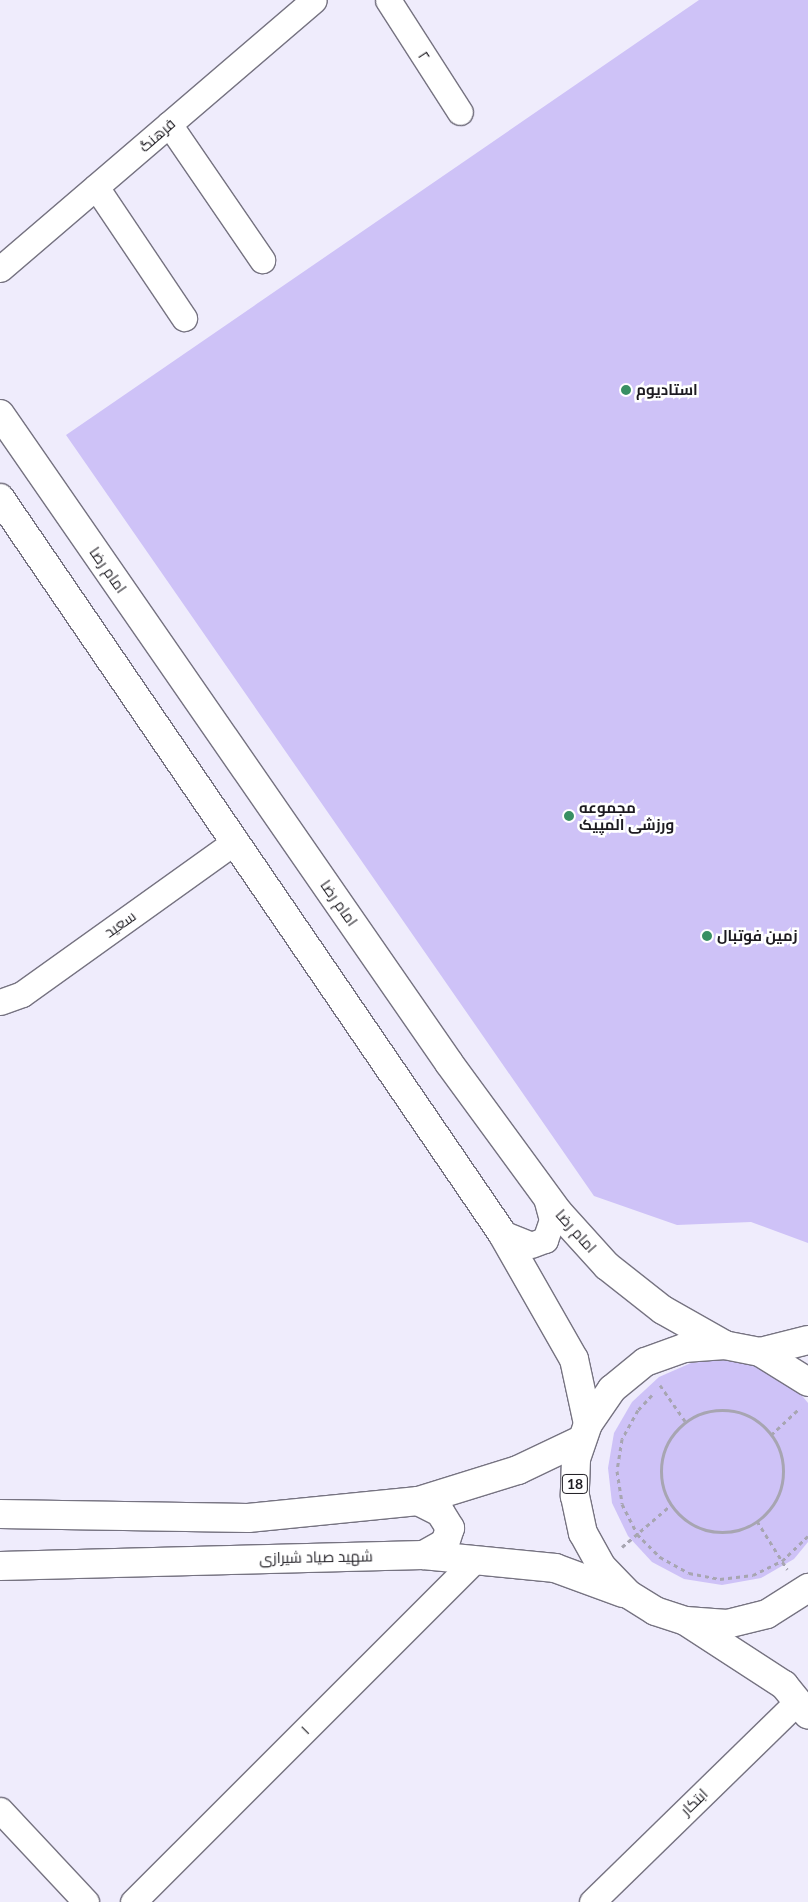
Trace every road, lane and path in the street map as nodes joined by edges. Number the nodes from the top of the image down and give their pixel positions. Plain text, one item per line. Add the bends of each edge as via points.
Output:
1 (314, 0) edge
2 (388, 0) edge
3 (460, 112) dead end
4 (169, 124) junction
5 (96, 187) junction
6 (262, 260) dead end
7 (0, 269) edge
8 (184, 318) dead end
9 (0, 414) edge
10 (0, 498) edge
11 (236, 841) junction
12 (0, 1002) edge
13 (545, 1194) junction
14 (502, 1233) junction
15 (808, 1340) edge
16 (725, 1345) junction
17 (760, 1352) junction
18 (645, 1362) junction
19 (669, 1383) dead end
20 (661, 1386) junction
21 (802, 1396) edge
22 (808, 1411) edge
23 (685, 1422) junction
24 (585, 1432) junction
25 (771, 1435) junction
26 (418, 1501) junction
27 (671, 1504) junction
28 (0, 1514) edge
29 (757, 1521) junction
30 (637, 1534) junction
31 (808, 1536) edge
32 (423, 1556) junction
33 (476, 1558) junction
34 (782, 1561) junction
35 (0, 1566) edge
36 (601, 1566) junction
37 (806, 1591) edge
38 (628, 1594) junction
39 (686, 1621) junction
40 (802, 1709) edge
41 (0, 1810) edge
42 (86, 1902) edge
43 (133, 1902) edge
44 (592, 1902) edge

1 - 4 street, فرهنگ
2 - 3 street, ۲
4 - 5 street, فرهنگ
4 - 6 street
5 - 7 street, فرهنگ
5 - 8 street
9 - 13 main road, امام رضا
10 - 11 main road
11 - 12 street, سعید via 22,994
11 - 14 main road
13 - 14 street via 552,1220 545,1240 522,1243
13 - 16 main road, امام رضا via 607,1266 663,1310
14 - 24 main road via 574,1360
15 - 17 main road, 18
16 - 17 main road, 18
16 - 18 main road, 18 via 684,1348
17 - 21 main road, 18
18 - 20 path
18 - 24 main road, 18 via 612,1389
19 - 20 path
20 - 23 path
20 - 30 path via 638,1410 622,1439 617,1471 622,1504
21 - 22 path
21 - 25 path
23 - 25 path via 722,1410 758,1421
23 - 27 path via 664,1451 663,1488
24 - 26 main road, 18 via 518,1470
24 - 36 main road, 18 via 575,1496 583,1533
25 - 29 path via 780,1452 780,1490
26 - 28 main road, 18 via 248,1518
26 - 32 main road via 440,1512 450,1528 445,1543
27 - 29 path via 684,1519 711,1530 740,1530
27 - 30 path
29 - 34 path
30 - 34 path via 660,1557 688,1573 712,1577 753,1575
30 - 36 path
31 - 34 path
32 - 33 main road, شهید صیاد شیرازی / 18
32 - 35 main road, شهید صیاد شیرازی / 18
33 - 38 main road, شهید صیاد شیرازی / 18 via 556,1568
33 - 43 street, ۱
34 - 37 path
36 - 38 main road, 18
37 - 39 main road, 18 via 767,1614 735,1622
38 - 39 main road, 18 via 655,1611
39 - 40 main road via 784,1685
40 - 44 street, ابتکار
41 - 42 street

